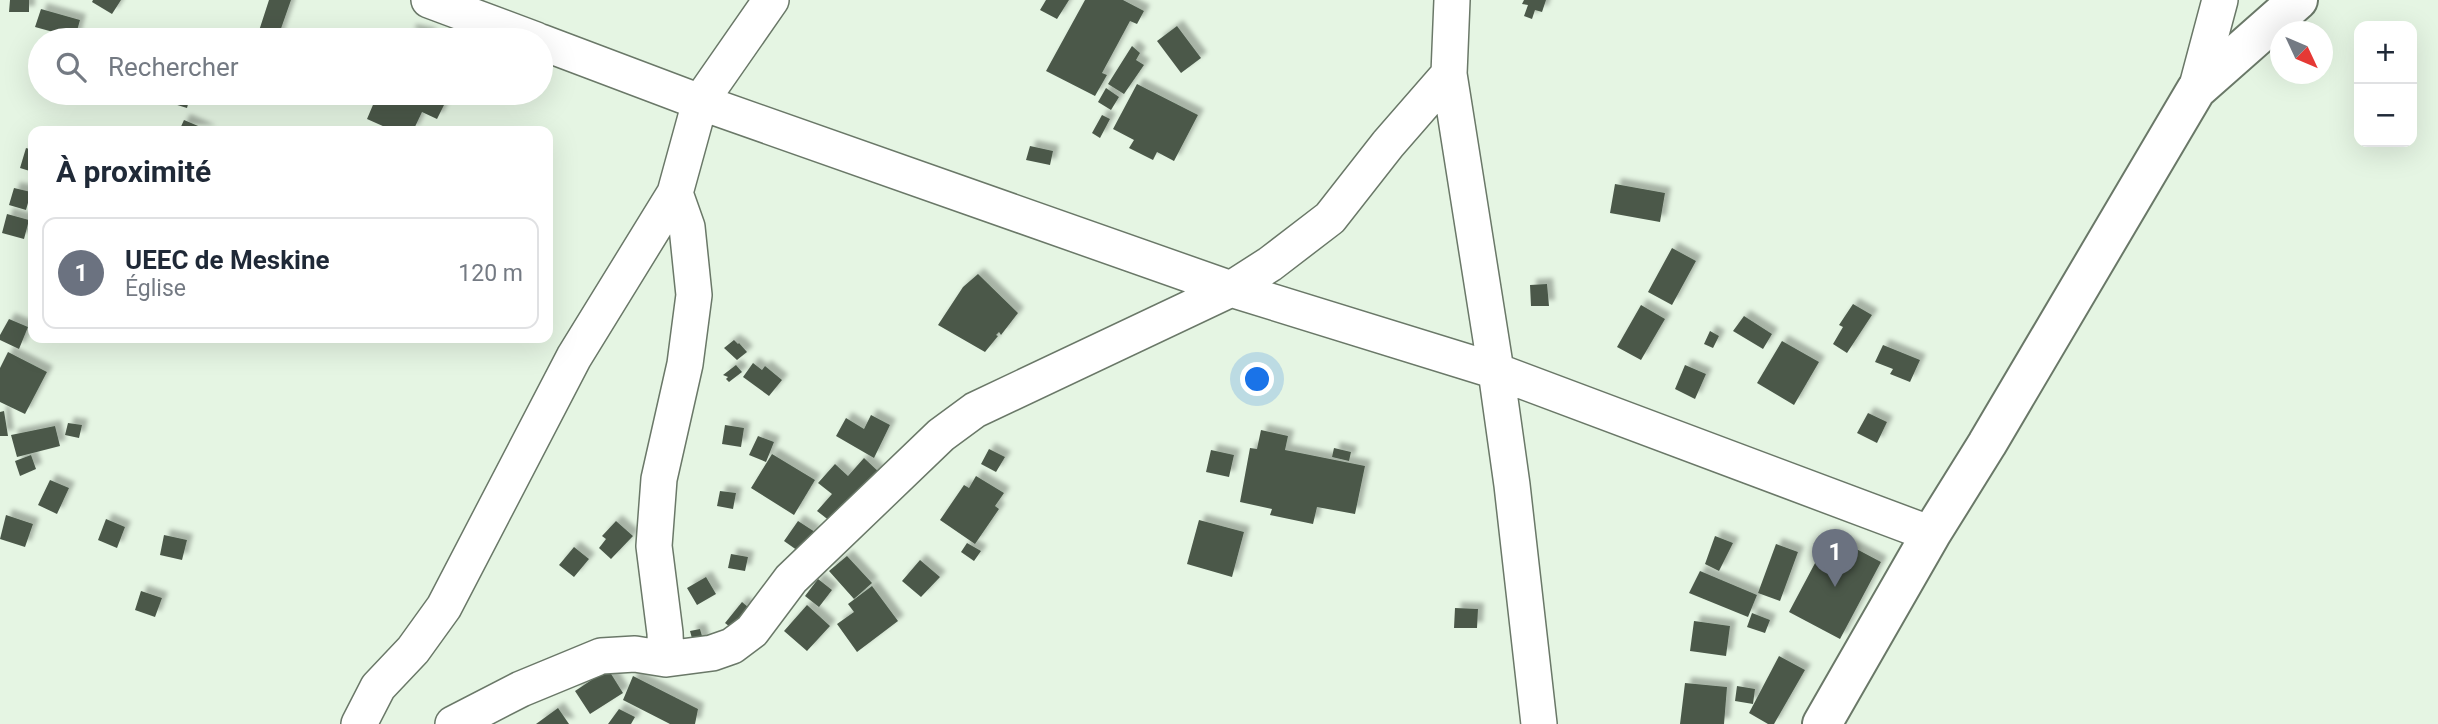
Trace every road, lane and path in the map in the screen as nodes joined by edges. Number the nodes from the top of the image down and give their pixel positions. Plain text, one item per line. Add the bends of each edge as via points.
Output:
1 (429, 0) edge
2 (771, 0) edge
3 (1452, 0) edge
4 (2220, 0) edge
5 (2298, 0) edge
6 (504, 28) edge
7 (553, 47) edge
8 (1449, 74) junction
9 (2196, 90) junction
10 (700, 102) junction
11 (675, 193) junction
12 (1231, 289) junction
13 (1496, 371) junction
14 (1931, 534) junction
15 (666, 659) junction
16 (359, 724) edge
17 (453, 724) edge
18 (1539, 724) edge
19 (1822, 724) edge

1 - 6 street
2 - 10 street
3 - 8 street
4 - 9 street
5 - 9 main road
7 - 10 street
8 - 12 street via 1329,218
8 - 13 street
9 - 14 main road
10 - 11 street
10 - 12 street
11 - 15 street via 687,227 694,295 685,365 659,480 654,546
11 - 16 street via 574,356 444,607 413,650 377,687
12 - 13 street
12 - 15 street via 975,410 941,435 790,579 752,631 733,646 712,653
13 - 14 street
13 - 18 street
14 - 19 main road
15 - 17 street via 635,654 601,656

